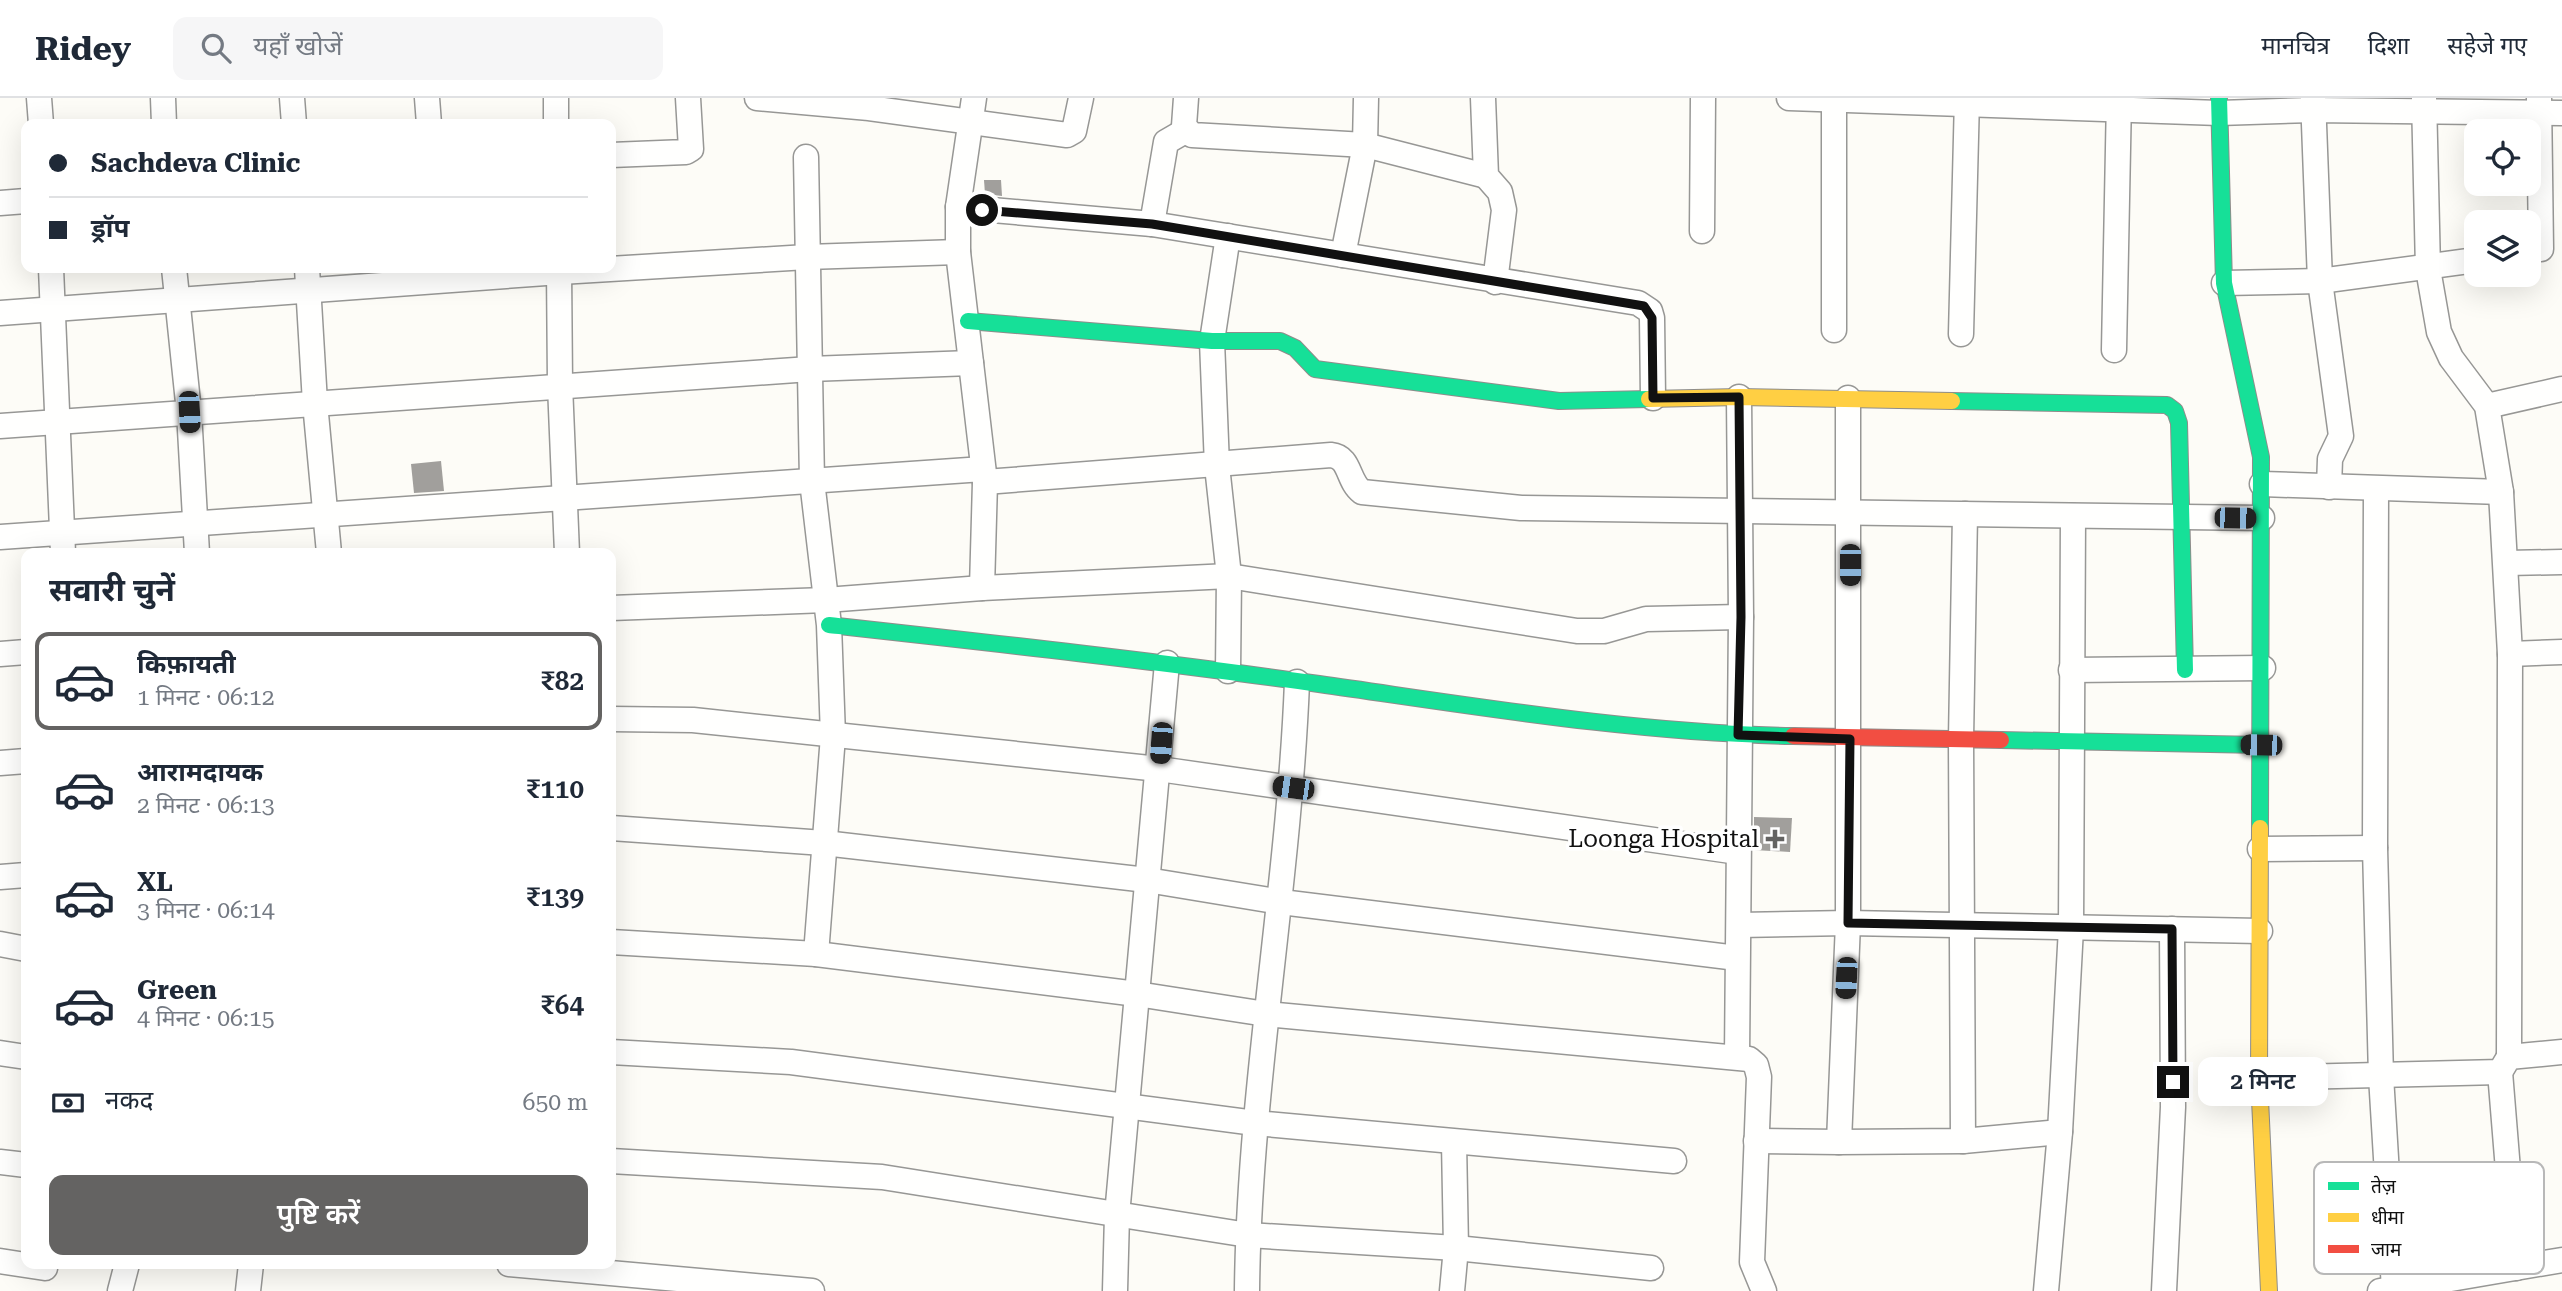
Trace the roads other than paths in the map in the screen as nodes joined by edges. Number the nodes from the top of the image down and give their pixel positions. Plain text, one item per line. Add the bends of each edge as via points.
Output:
1 (39, 98) edge
2 (163, 98) edge
3 (292, 98) edge
4 (428, 98) edge
5 (555, 98) edge
6 (688, 98) edge
7 (1081, 98) edge
8 (1186, 98) edge
9 (1366, 98) edge
10 (1483, 98) edge
11 (1703, 98) edge
12 (1788, 98) edge
13 (766, 99) edge
14 (1834, 99) edge
15 (1967, 101) edge
16 (2119, 104) edge
17 (2313, 104) edge
18 (2424, 104) edge
19 (2219, 106) edge
20 (2547, 107) edge
21 (973, 109) edge
22 (41, 119) edge
23 (164, 119) edge
24 (294, 119) edge
25 (429, 119) edge
26 (556, 119) edge
27 (1185, 131) junction
28 (1365, 145) junction
29 (616, 155) edge
30 (806, 157) dead end
31 (1486, 176) junction
32 (21, 201) edge
33 (0, 203) edge
34 (958, 207) junction
35 (1152, 224) junction
36 (1702, 231) dead end
37 (1228, 236) junction
38 (2544, 249) edge
39 (958, 252) junction
40 (1343, 255) junction
41 (807, 257) junction
42 (2464, 262) edge
43 (616, 267) edge
44 (2428, 268) junction
45 (51, 273) edge
46 (174, 273) edge
47 (484, 273) edge
48 (559, 273) edge
49 (309, 280) edge
50 (2320, 281) junction
51 (1495, 282) junction
52 (2224, 283) junction
53 (177, 300) junction
54 (54, 308) junction
55 (0, 313) edge
56 (968, 321) junction
57 (1834, 330) dead end
58 (1961, 334) dead end
59 (1212, 341) junction
60 (2114, 350) dead end
61 (971, 363) junction
62 (810, 369) junction
63 (559, 385) junction
64 (2562, 389) edge
65 (1739, 397) junction
66 (1653, 398) junction
67 (1848, 398) junction
68 (314, 403) junction
69 (2487, 406) junction
70 (189, 412) junction
71 (55, 422) junction
72 (0, 426) edge
73 (1217, 466) junction
74 (984, 476) junction
75 (812, 481) junction
76 (2262, 484) junction
77 (2329, 487) junction
78 (2376, 489) junction
79 (2501, 492) junction
80 (563, 496) junction
81 (1740, 513) junction
82 (1965, 514) junction
83 (323, 515) junction
84 (1850, 515) junction
85 (2073, 516) junction
86 (2181, 517) junction
87 (2262, 518) junction
88 (195, 522) junction
89 (0, 537) edge
90 (63, 542) edge
91 (197, 548) edge
92 (328, 548) edge
93 (567, 548) edge
94 (2562, 562) edge
95 (2507, 563) junction
96 (1229, 576) junction
97 (982, 588) junction
98 (826, 600) junction
99 (616, 608) edge
100 (1741, 617) junction
101 (829, 625) junction
102 (21, 652) edge
103 (2562, 652) edge
104 (0, 654) edge
105 (2511, 654) junction
106 (1167, 663) junction
107 (2263, 668) junction
108 (2071, 670) junction
109 (2185, 670) junction
110 (1228, 671) junction
111 (1297, 682) junction
112 (616, 719) edge
113 (1738, 735) junction
114 (833, 736) junction
115 (1850, 739) junction
116 (1961, 739) junction
117 (2070, 740) junction
118 (2261, 745) junction
119 (21, 761) edge
120 (0, 763) edge
121 (1159, 769) junction
122 (1293, 788) junction
123 (616, 828) edge
124 (824, 843) junction
125 (2375, 848) junction
126 (2260, 849) junction
127 (1738, 852) junction
128 (21, 875) edge
129 (0, 877) edge
130 (1147, 880) junction
131 (1281, 902) junction
132 (1848, 923) junction
133 (1739, 925) junction
134 (1961, 926) junction
135 (2071, 928) junction
136 (2172, 929) junction
137 (2260, 931) junction
138 (616, 942) edge
139 (0, 944) edge
140 (21, 948) edge
141 (816, 954) junction
142 (1737, 958) junction
143 (1137, 995) junction
144 (1266, 1014) junction
145 (616, 1052) edge
146 (2562, 1052) edge
147 (0, 1054) edge
148 (21, 1056) edge
149 (1737, 1057) junction
150 (2505, 1064) junction
151 (2381, 1076) junction
152 (2259, 1078) junction
153 (1129, 1107) junction
154 (1255, 1123) junction
155 (2060, 1132) junction
156 (1963, 1141) junction
157 (1454, 1142) junction
158 (1756, 1142) junction
159 (1839, 1142) junction
160 (616, 1161) edge
161 (1674, 1161) dead end
162 (0, 1162) edge
163 (2383, 1162) edge
164 (2510, 1162) edge
165 (21, 1164) edge
166 (1116, 1215) junction
167 (1248, 1236) junction
168 (1455, 1248) junction
169 (2562, 1260) edge
170 (0, 1261) edge
171 (2544, 1263) edge
172 (21, 1264) edge
173 (1651, 1268) dead end
174 (126, 1269) edge
175 (250, 1269) edge
176 (532, 1269) edge
177 (555, 1274) edge
178 (2481, 1274) edge
179 (2387, 1290) edge
180 (120, 1291) edge
181 (248, 1291) edge
182 (812, 1291) edge
183 (1115, 1291) edge
184 (1247, 1291) edge
185 (1452, 1291) edge
186 (1764, 1291) edge
187 (2046, 1291) edge
188 (2164, 1291) edge
189 (2269, 1291) edge

1 - 22 street
2 - 23 street
3 - 24 street
4 - 25 street
5 - 26 street
6 - 29 street via 691,149
7 - 21 street via 1078,122 1067,135
8 - 27 street
9 - 28 street
10 - 31 street
11 - 36 street
12 - 14 street
13 - 21 street
14 - 15 street
14 - 57 street
15 - 16 street
15 - 58 street
16 - 19 street
16 - 60 street
17 - 18 street
17 - 19 street
17 - 50 street
18 - 20 street
18 - 44 street
19 - 52 street
20 - 38 street
21 - 34 street
27 - 28 street
27 - 35 street via 1166,142
28 - 31 street
28 - 40 street
30 - 41 street
31 - 51 street via 1500,192 1504,210
32 - 33 street
34 - 35 street
34 - 39 street
35 - 37 street
37 - 40 street
37 - 59 street
39 - 41 street
39 - 56 street
40 - 51 street
41 - 43 street
41 - 62 street
42 - 44 street
44 - 50 street
44 - 69 street via 2439,332
45 - 54 street
46 - 53 street
47 - 49 street
48 - 63 street
49 - 53 street
49 - 68 street
50 - 52 street
50 - 77 street via 2341,436 2330,459
51 - 66 street via 1644,306 1652,318
52 - 76 street via 2258,432
53 - 54 street
53 - 70 street
54 - 55 street
54 - 71 street
56 - 59 street
56 - 61 street
59 - 66 street via 1280,341 1295,348 1315,369 1531,399
59 - 73 street
61 - 62 street
61 - 74 street
62 - 63 street
62 - 75 street
63 - 68 street
63 - 80 street
64 - 69 street
65 - 66 street
65 - 67 street
65 - 81 street
67 - 84 street
67 - 86 street via 2167,405 2179,423
68 - 70 street
68 - 83 street
69 - 79 street
70 - 71 street
70 - 88 street
71 - 72 street
71 - 90 street
73 - 74 street
73 - 81 street via 1339,456 1346,462 1354,486 1362,492 1521,509
73 - 96 street
74 - 75 street
74 - 97 street
75 - 80 street
75 - 98 street
76 - 77 street
76 - 87 street
77 - 78 street
78 - 79 street
78 - 125 street
79 - 95 street
80 - 83 street
80 - 93 street
81 - 84 street
81 - 100 street
82 - 84 street
82 - 85 street
82 - 116 street
83 - 88 street
83 - 92 street
84 - 115 street
85 - 86 street
85 - 108 street
86 - 87 street
86 - 109 street
87 - 107 street
88 - 90 street
88 - 91 street
89 - 90 street
94 - 95 street
95 - 105 street
96 - 97 street
96 - 100 street via 1577,632 1604,631 1646,619
96 - 110 street
97 - 98 street
98 - 99 street
98 - 101 street
100 - 113 street
101 - 106 street
101 - 114 street
102 - 104 street
103 - 105 street
105 - 150 street
106 - 110 street
106 - 121 street
107 - 109 street
107 - 118 street
108 - 109 street
108 - 117 street
110 - 111 street
111 - 113 street
111 - 122 street
112 - 114 street via 693,720
113 - 115 street
113 - 127 street
114 - 121 street
114 - 124 street
115 - 116 street
115 - 132 street
116 - 117 street
116 - 134 street
117 - 118 street
117 - 135 street
118 - 126 street
119 - 120 street
121 - 122 street
121 - 130 street
122 - 127 street
122 - 131 street
123 - 124 street
124 - 130 street
124 - 141 street
125 - 126 street
125 - 151 street
126 - 137 street
127 - 133 street
128 - 129 street
130 - 131 street
130 - 143 street
131 - 142 street
131 - 144 street
132 - 133 street
132 - 134 street
132 - 159 street
133 - 142 street
134 - 135 street
134 - 156 street
135 - 136 street
135 - 155 street
136 - 137 street
136 - 188 street via 2173,1107
137 - 152 street
138 - 141 street
139 - 140 street
141 - 143 street
142 - 149 street
143 - 144 street
143 - 153 street
144 - 149 street
144 - 154 street
145 - 153 street via 791,1062
146 - 150 street
147 - 148 street
149 - 158 street via 1756,1065 1759,1077
150 - 151 street
150 - 164 street
151 - 152 street
151 - 163 street
152 - 189 street
153 - 154 street
153 - 166 street
154 - 157 street
154 - 167 street
155 - 156 street
155 - 187 street
156 - 159 street
157 - 161 street
157 - 168 street
158 - 159 street
158 - 186 street via 1752,1262
160 - 166 street via 882,1177
162 - 165 street
166 - 167 street
166 - 183 street
167 - 168 street
167 - 184 street
168 - 173 street
168 - 185 street
169 - 171 street
170 - 172 street
174 - 180 street
175 - 181 street
176 - 177 street
177 - 182 street
178 - 179 street

